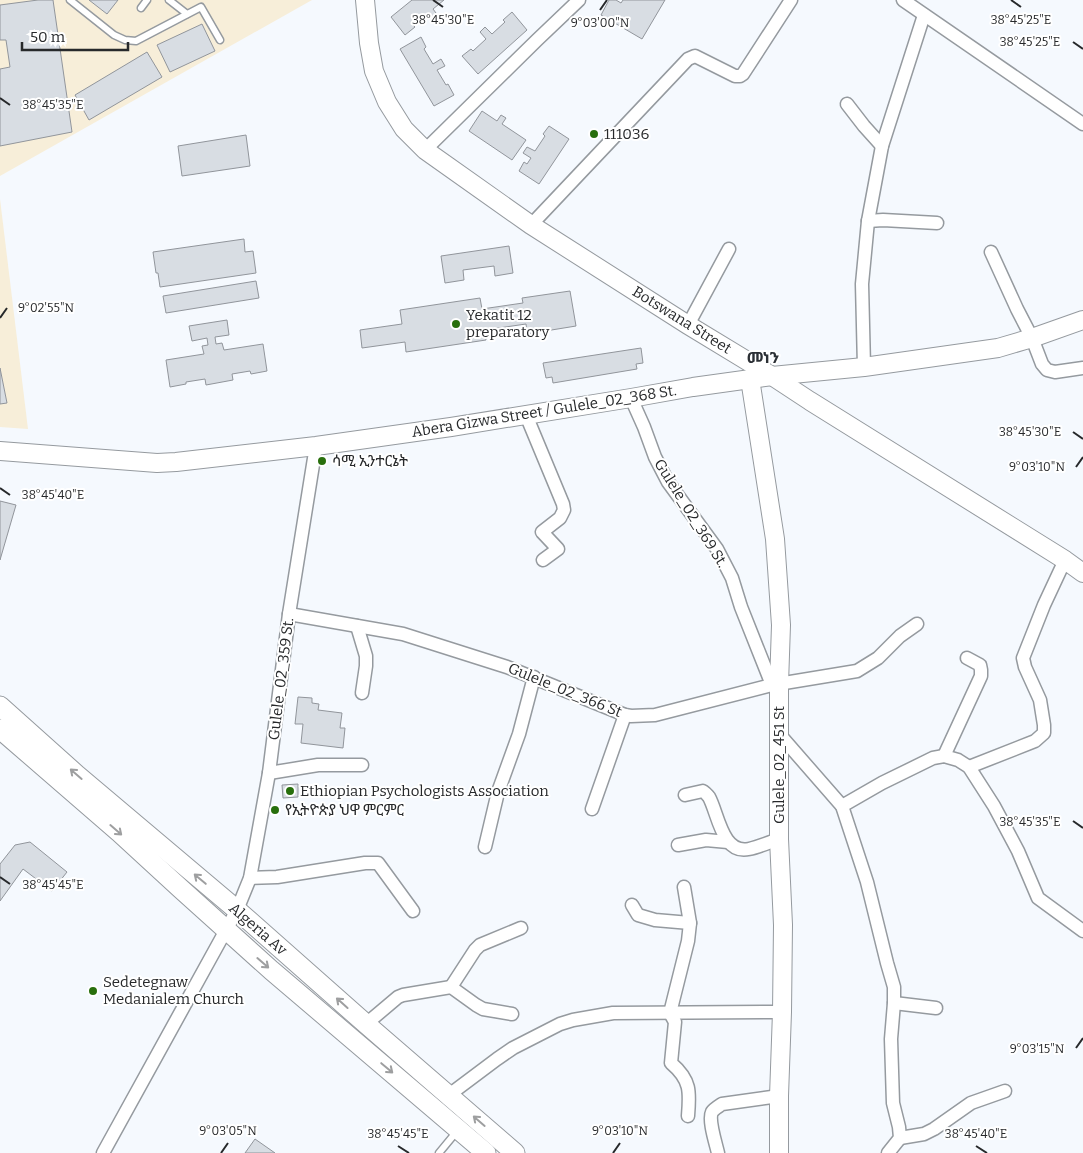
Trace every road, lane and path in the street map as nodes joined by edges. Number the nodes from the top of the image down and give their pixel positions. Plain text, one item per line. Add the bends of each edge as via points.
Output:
1 (70, 0) edge
2 (146, 0) edge
3 (169, 0) edge
4 (365, 0) edge
5 (579, 0) edge
6 (791, 0) edge
7 (903, 0) edge
8 (141, 8) dead end
9 (187, 14) junction
10 (924, 15) junction
11 (220, 40) dead end
12 (847, 104) dead end
13 (1083, 124) edge
14 (882, 146) junction
15 (425, 150) junction
16 (868, 221) junction
17 (937, 223) dead end
18 (532, 225) junction
19 (729, 249) dead end
20 (992, 252) dead end
21 (1083, 320) edge
22 (688, 325) junction
23 (1032, 338) junction
24 (864, 367) junction
25 (1083, 368) edge
26 (772, 376) junction
27 (750, 379) junction
28 (631, 398) junction
29 (526, 415) junction
30 (316, 446) junction
31 (0, 451) edge
32 (543, 560) dead end
33 (1065, 560) junction
34 (1083, 573) edge
35 (288, 614) junction
36 (917, 624) dead end
37 (357, 626) junction
38 (967, 658) dead end
39 (534, 677) junction
40 (775, 685) junction
41 (362, 693) dead end
42 (0, 706) edge
43 (625, 715) junction
44 (0, 729) edge
45 (780, 735) junction
46 (944, 756) junction
47 (362, 765) dead end
48 (969, 767) junction
49 (269, 773) junction
50 (685, 795) dead end
51 (842, 806) junction
52 (592, 809) dead end
53 (779, 839) junction
54 (728, 842) junction
55 (678, 845) dead end
56 (485, 847) dead end
57 (250, 878) junction
58 (684, 887) dead end
59 (632, 905) dead end
60 (237, 910) junction
61 (413, 911) dead end
62 (690, 923) junction
63 (521, 928) dead end
64 (226, 930) junction
65 (1083, 931) edge
66 (451, 987) junction
67 (894, 1004) junction
68 (936, 1008) dead end
69 (670, 1012) junction
70 (782, 1012) junction
71 (512, 1014) dead end
72 (366, 1024) junction
73 (1005, 1091) dead end
74 (449, 1095) junction
75 (779, 1096) junction
76 (688, 1116) dead end
77 (458, 1129) junction
78 (900, 1138) junction
79 (103, 1153) edge
80 (439, 1153) edge
81 (486, 1153) edge
82 (515, 1153) edge
83 (718, 1153) edge
84 (779, 1153) edge
85 (888, 1153) edge

1 - 9 lane via 125,40 136,41
2 - 8 lane
3 - 9 lane
4 - 15 main road, Botswana Street via 374,71 387,102 404,129
5 - 15 street
6 - 18 street via 743,74 735,76 695,56 688,59
7 - 10 street
9 - 11 lane via 201,7
10 - 13 street
10 - 14 street
12 - 14 street
14 - 16 street
15 - 18 main road, Botswana Street
16 - 17 street
16 - 24 street via 862,284
18 - 22 main road, Botswana Street
19 - 22 street
20 - 23 street
21 - 23 main road, Abera Gizwa Street / Gulele_02_368 St.
22 - 26 main road, Botswana Street
23 - 24 main road, Abera Gizwa Street / Gulele_02_368 St. via 998,348
23 - 25 street via 1047,370
24 - 26 main road, Abera Gizwa Street / Gulele_02_368 St.
26 - 27 main road, Abera Gizwa Street / Gulele_02_368 St.
26 - 33 main road, Botswana Street
27 - 28 main road, Abera Gizwa Street / Gulele_02_368 St.
27 - 40 main road, Gulele_02_451 St via 775,539 781,625
28 - 29 main road, Abera Gizwa Street / Gulele_02_368 St.
28 - 40 street, Gulele_02_369 St. via 668,482 718,549
29 - 30 main road, Abera Gizwa Street / Gulele_02_368 St.
29 - 32 street via 564,510 560,518 542,532 558,549
30 - 31 main road, Abera Gizwa Street / Gulele_02_368 St. via 156,463
30 - 35 street, Gulele_02_359 St.
33 - 34 main road, Botswana Street
33 - 48 street via 1023,658 1040,700 1044,733 1034,741
35 - 37 street, Gulele_02_366 St
35 - 49 street, Gulele_02_359 St.
36 - 40 street, Gulele_02_366 St via 878,658 857,671
37 - 39 street, Gulele_02_366 St via 403,634
37 - 41 street via 366,656
38 - 46 street via 980,665 981,676
39 - 43 street, Gulele_02_366 St
39 - 56 street via 519,734 498,792
40 - 43 street, Gulele_02_366 St via 655,715
40 - 45 main road, Gulele_02_451 St
60 -> 42 main road, Algeria Av
43 - 52 street
44 -> 64 main road, Algeria Av
45 - 51 street
45 - 53 main road, Gulele_02_451 St
46 - 48 street
46 - 51 street via 932,758
47 - 49 street via 318,765
48 - 65 street via 1018,851 1038,898
49 - 57 street, Gulele_02_359 St.
50 - 54 street via 704,791
51 - 67 street via 867,882 894,988
53 - 54 street via 747,850
53 - 70 main road, Gulele_02_451 St via 783,925
54 - 55 street via 706,840
57 - 60 street, Gulele_02_359 St.
57 - 61 street via 378,863
58 - 62 street
59 - 62 street via 638,915 654,920
60 - 64 street, Gulele_02_359 St.
72 -> 60 main road, Algeria Av
62 - 69 street
63 - 66 street via 480,945
64 -> 77 main road, Algeria Av
64 - 79 street, Gulele_02_359 St.
66 - 71 street via 483,1009
66 - 72 street via 398,996
67 - 68 street
67 - 78 street via 891,1039 893,1103
69 - 70 street
69 - 74 street via 613,1013 560,1024 514,1048
69 - 76 street via 676,1022 671,1064 688,1084
70 - 75 main road, Gulele_02_451 St
72 - 74 main road, Algeria Av
73 - 78 street via 970,1104 924,1134
82 -> 74 main road, Algeria Av
75 - 83 street via 722,1104 712,1112
75 - 84 main road, Gulele_02_451 St
77 - 80 lane
77 - 81 main road, Algeria Av
78 - 85 street

